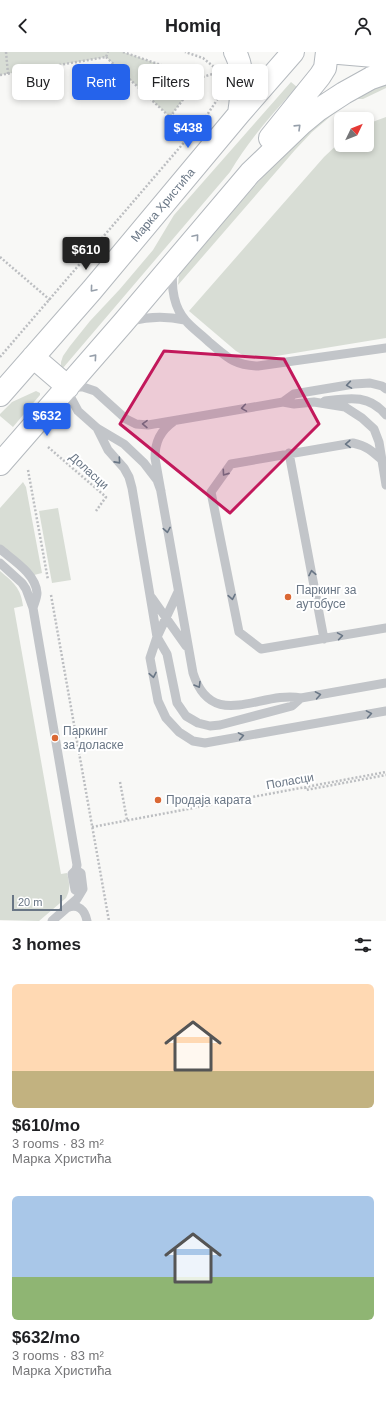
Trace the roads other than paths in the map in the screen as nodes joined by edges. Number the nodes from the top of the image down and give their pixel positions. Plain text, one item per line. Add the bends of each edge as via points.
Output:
1 (234, 52) edge
2 (294, 52) edge
3 (327, 52) edge
4 (386, 57) edge
5 (386, 73) edge
6 (239, 114) junction
7 (250, 173) junction
8 (176, 260) junction
9 (185, 320) junction
10 (123, 323) junction
11 (386, 348) edge
12 (33, 357) junction
13 (68, 387) junction
14 (386, 389) edge
15 (0, 395) edge
16 (283, 402) junction
17 (314, 402) junction
18 (386, 415) edge
19 (183, 418) junction
20 (98, 428) junction
21 (289, 453) junction
22 (382, 460) junction
23 (0, 464) edge
24 (386, 485) edge
25 (161, 491) junction
26 (0, 549) edge
27 (0, 563) edge
28 (178, 592) junction
29 (150, 595) junction
30 (32, 608) junction
31 (166, 618) junction
32 (386, 628) edge
33 (157, 637) junction
34 (324, 639) junction
35 (188, 649) junction
36 (386, 683) edge
37 (301, 698) junction
38 (386, 711) edge
39 (64, 910) junction
40 (52, 921) edge
41 (87, 921) edge

1 - 6 street via 242,77
2 - 6 street, Марка Христића
3 - 4 street
3 - 7 street via 325,68 260,152
7 -> 5 street via 318,110 371,78
6 -> 12 street, Марка Христића
8 -> 7 street
8 - 9 lane via 173,294
8 - 10 street
9 - 10 lane via 152,317
9 - 11 lane via 226,356 242,365 258,366
13 -> 10 street
12 - 13 street
12 - 15 street, Марка Христића
19 -> 13 lane via 148,425 136,424 126,419 95,391 83,387
13 - 20 lane via 78,411
13 - 23 street
14 -> 16 lane via 370,383 354,384 294,394
16 - 17 lane
16 -> 19 lane
17 - 18 lane via 357,398 377,406
17 - 22 lane via 345,408 362,418 374,429
19 - 25 lane via 167,426 157,440 155,458
20 - 25 lane via 118,440 144,463 157,480
20 -> 29 lane via 108,450 129,477
22 -> 21 lane via 363,445 353,443
34 -> 21 lane
21 -> 34 lane via 232,464 211,492 239,632 261,649
22 - 24 lane
25 -> 28 lane
26 - 30 lane via 24,569 34,584 37,593
27 - 30 lane via 22,582
28 - 31 lane
28 - 35 lane
29 - 31 lane
29 - 33 lane
30 - 39 lane via 78,865 72,874 75,890 80,893
31 - 33 lane
31 - 35 lane
34 -> 32 lane
33 - 37 lane via 167,654 177,703 186,716 198,723 220,725 292,706
33 -> 38 lane via 150,658 158,701 166,718 179,732 193,741 205,743
35 -> 37 lane via 196,683 210,700 218,704 238,706 290,696
37 -> 36 lane
39 - 40 lane
39 - 41 lane via 74,906 80,908

